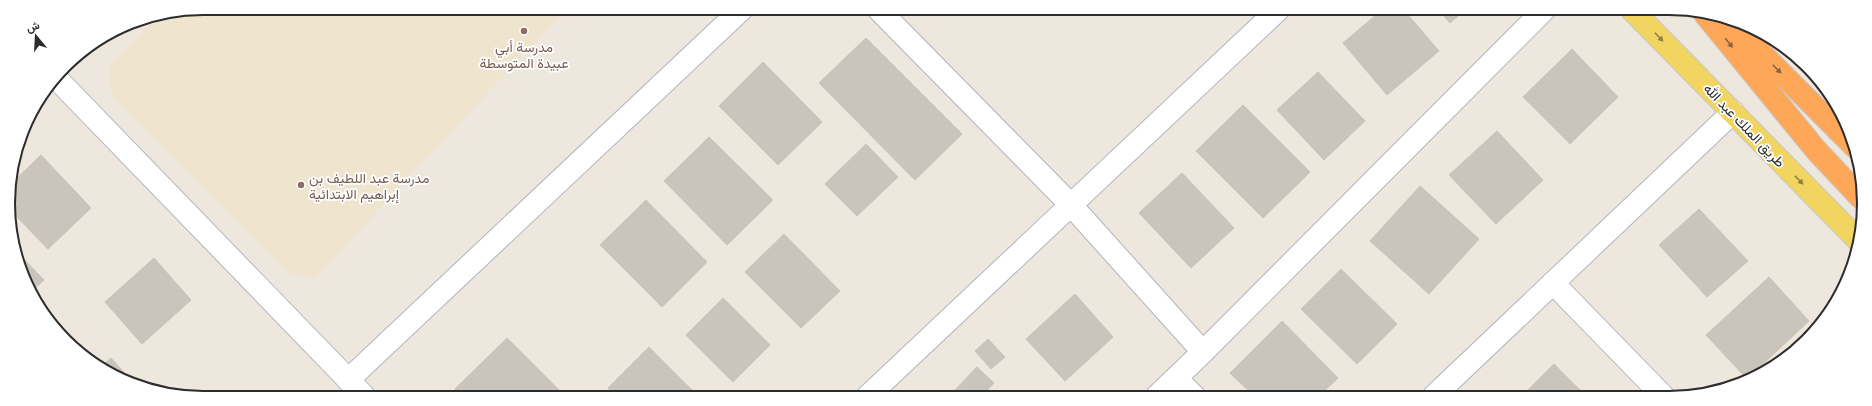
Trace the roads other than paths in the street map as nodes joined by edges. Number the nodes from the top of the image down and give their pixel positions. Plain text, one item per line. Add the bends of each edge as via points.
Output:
1 (736, 15) edge
2 (884, 15) edge
3 (1273, 15) edge
4 (1539, 15) edge
5 (1637, 15) edge
6 (1709, 20) edge
7 (1734, 26) edge
8 (60, 82) edge
9 (1733, 112) junction
10 (1846, 138) edge
11 (1857, 194) edge
12 (1071, 205) junction
13 (1854, 236) edge
14 (1553, 283) junction
15 (1203, 352) junction
16 (1176, 378) junction
17 (348, 380) junction
18 (359, 391) edge
19 (873, 391) edge
20 (1162, 391) edge
21 (1189, 391) edge
22 (1439, 391) edge
23 (1658, 391) edge

1 - 17 street
2 - 12 street
3 - 12 street
4 - 15 street
5 -> 9 main road, طريق الملك عبد الله
6 -> 11 highway via 1816,150
7 -> 10 highway
8 - 17 street
9 -> 13 main road, طريق الملك عبد الله
9 - 14 street
12 - 15 street
12 - 19 street
14 - 22 street
14 - 23 street
15 - 16 street
16 - 20 street
16 - 21 street
17 - 18 street

